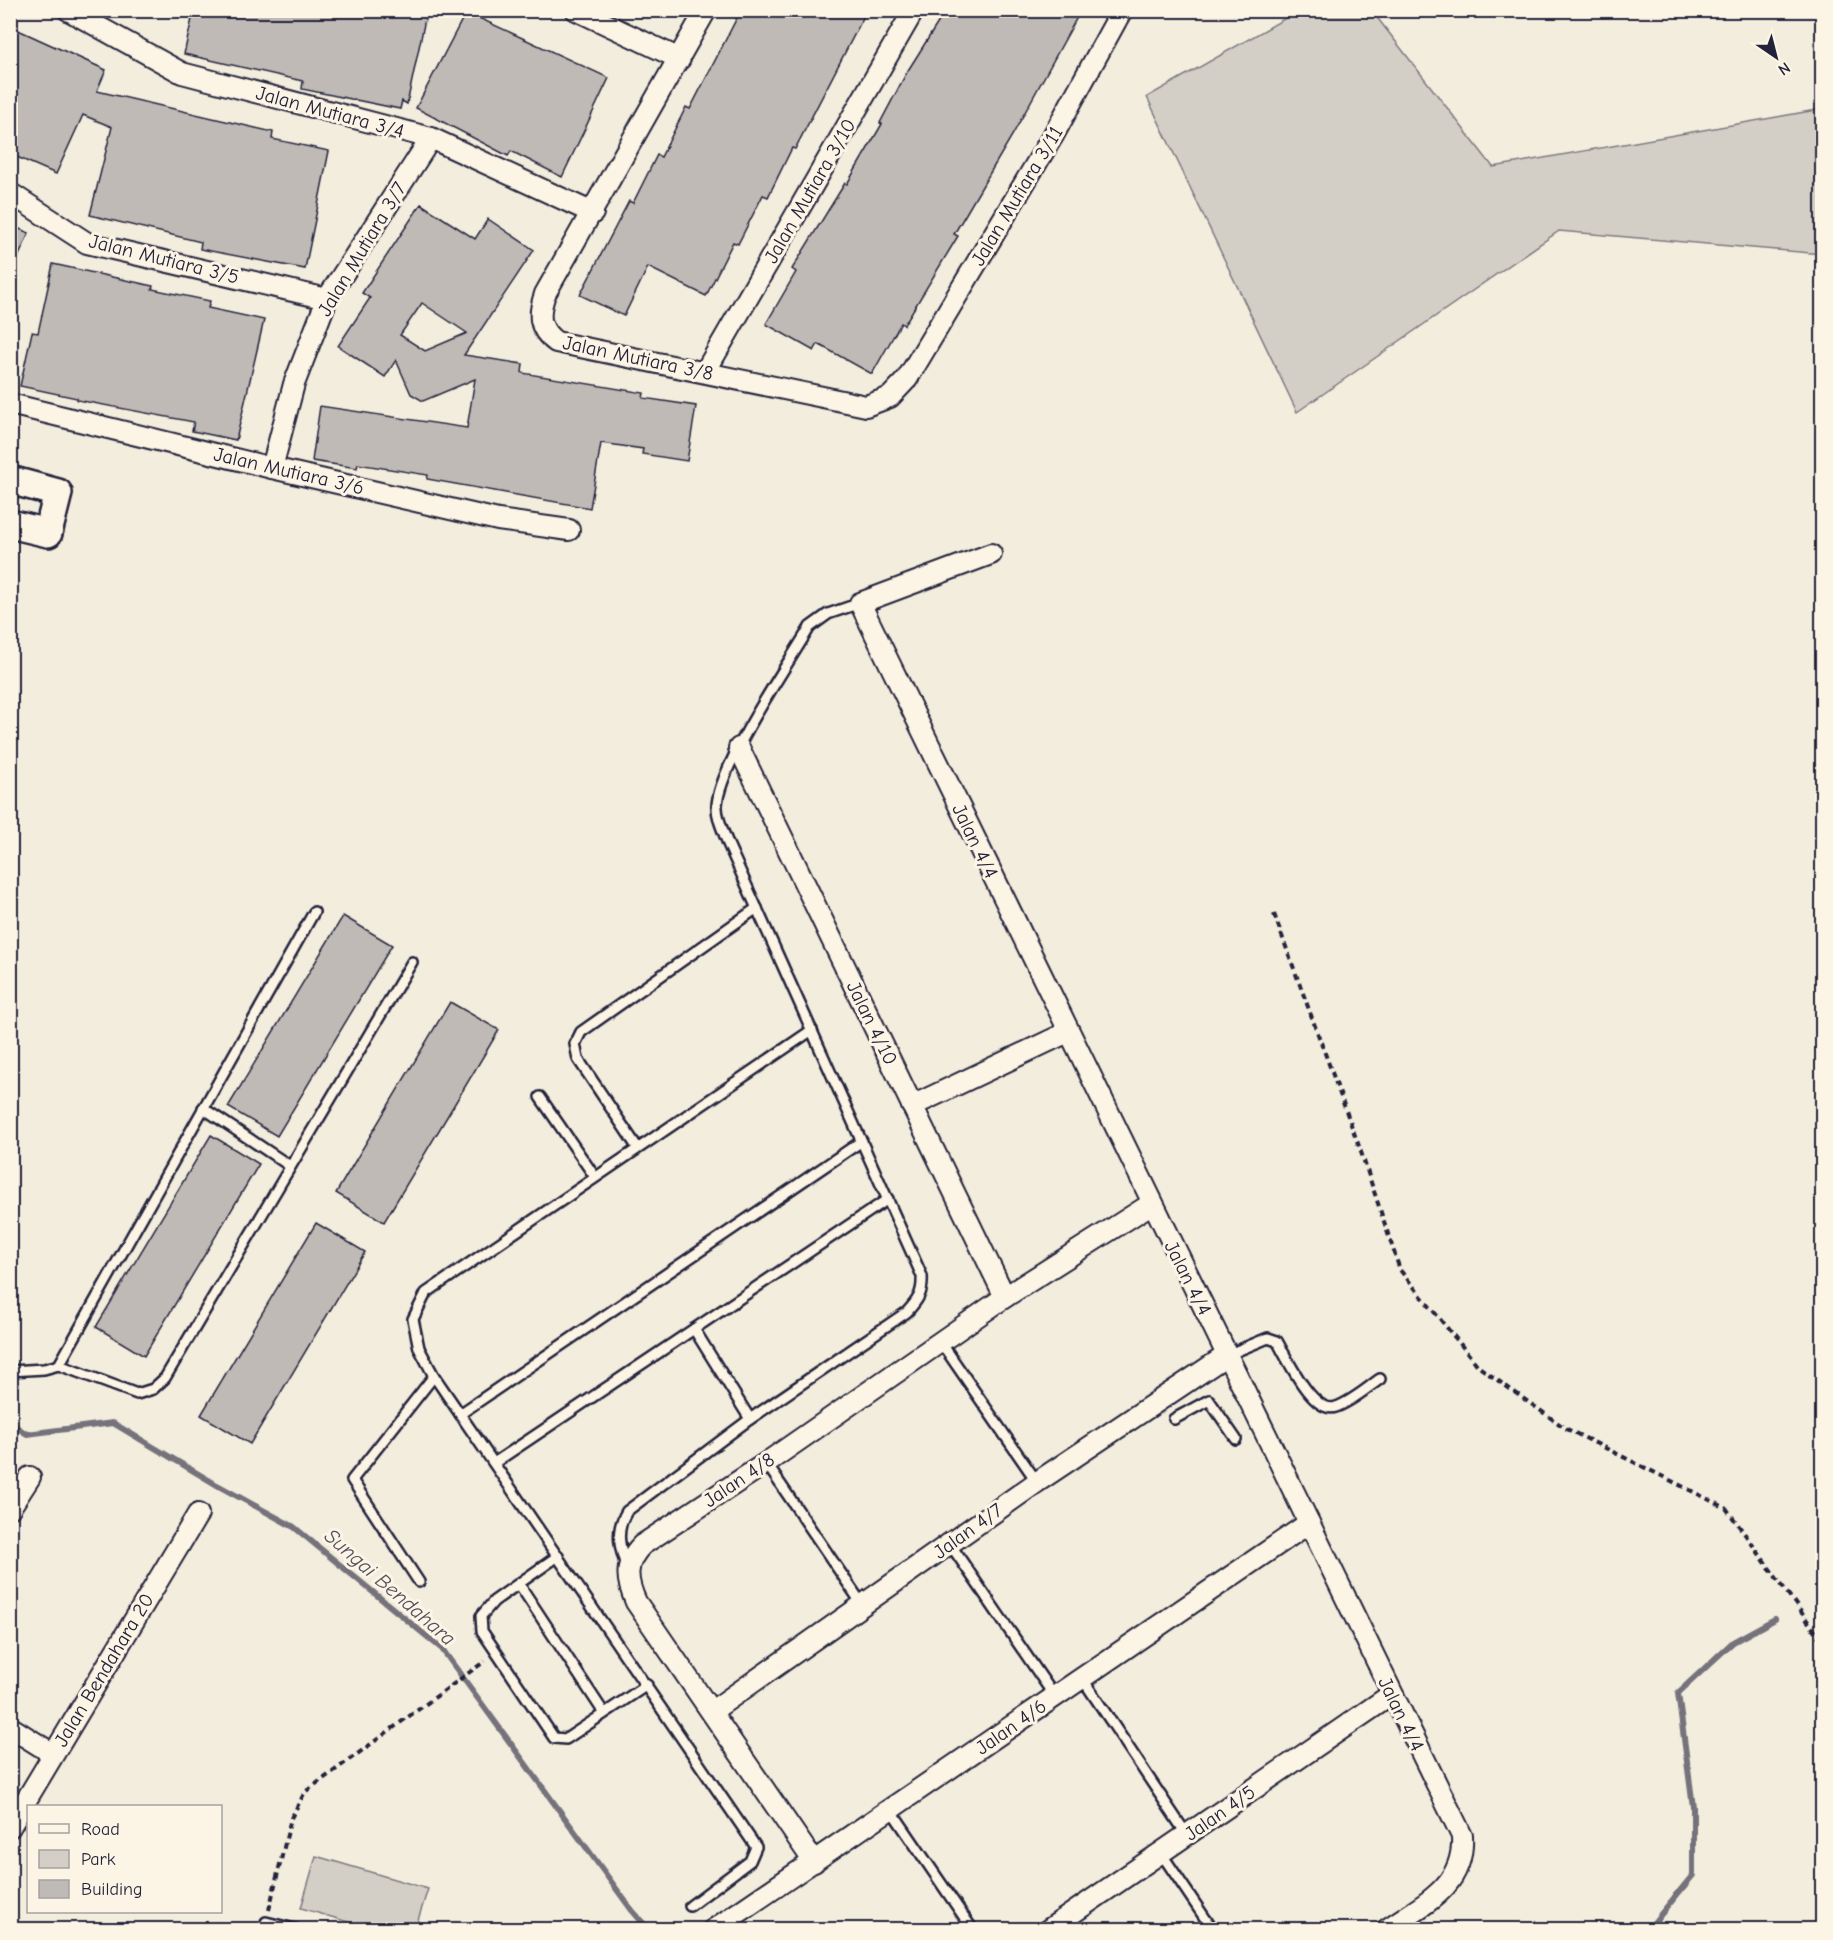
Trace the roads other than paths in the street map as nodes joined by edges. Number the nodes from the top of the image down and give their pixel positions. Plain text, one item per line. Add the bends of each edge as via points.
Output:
1 (68, 10) edge
2 (576, 10) edge
3 (706, 10) edge
4 (914, 10) edge
5 (1122, 10) edge
6 (680, 59) junction
7 (431, 138) junction
8 (10, 193) edge
9 (593, 213) junction
10 (327, 299) junction
11 (705, 372) junction
12 (907, 379) joint
13 (10, 404) edge
14 (272, 468) junction
15 (10, 480) edge
16 (10, 524) edge
17 (569, 530) dead end
18 (991, 554) dead end
19 (860, 603) junction
20 (739, 748) junction
21 (758, 908) junction
22 (314, 912) dead end
23 (412, 962) dead end
24 (812, 1030) junction
25 (1068, 1032) junction
26 (540, 1097) dead end
27 (912, 1106) junction
28 (203, 1108) junction
29 (862, 1140) junction
30 (637, 1147) junction
31 (290, 1166) junction
32 (595, 1177) junction
33 (888, 1199) junction
34 (1151, 1204) junction
35 (1005, 1297) junction
36 (694, 1329) junction
37 (940, 1341) junction
38 (1227, 1355) junction
39 (58, 1365) junction
40 (10, 1371) edge
41 (434, 1376) junction
42 (1380, 1379) dead end
43 (1179, 1388) junction
44 (1192, 1408) junction
45 (460, 1414) junction
46 (750, 1419) junction
47 (1174, 1419) dead end
48 (1236, 1439) dead end
49 (494, 1462) junction
50 (766, 1463) junction
51 (30, 1477) dead end
52 (1037, 1482) junction
53 (10, 1508) edge
54 (198, 1514) dead end
55 (1309, 1523) junction
56 (950, 1544) junction
57 (558, 1556) junction
58 (627, 1570) junction
59 (419, 1582) dead end
60 (519, 1584) junction
61 (864, 1607) junction
62 (1082, 1678) junction
63 (647, 1684) junction
64 (1391, 1695) junction
65 (1055, 1697) junction
66 (712, 1711) junction
67 (604, 1713) junction
68 (10, 1727) edge
69 (53, 1754) junction
70 (891, 1810) junction
71 (10, 1827) edge
72 (1187, 1835) junction
73 (1161, 1853) junction
74 (814, 1862) junction
75 (690, 1906) dead end
76 (265, 1926) edge
77 (299, 1929) edge
78 (713, 1929) edge
79 (973, 1929) edge
80 (1048, 1929) edge
81 (1213, 1929) edge
82 (1386, 1929) edge

1 - 7 street, Jalan Mutiara 3/4 via 182,73
2 - 6 street
3 - 6 street, Jalan Mutiara 3/8
4 - 11 street, Jalan Mutiara 3/10
5 - 12 street, Jalan Mutiara 3/11 via 1054,134
6 - 9 street, Jalan Mutiara 3/8
7 - 9 street, Jalan Mutiara 3/4
7 - 10 street, Jalan Mutiara 3/7
8 - 10 street, Jalan Mutiara 3/5 via 87,243
9 - 11 street, Jalan Mutiara 3/8 via 545,294 540,311 543,331 556,342
10 - 14 street, Jalan Mutiara 3/7 via 294,384
11 - 12 street, Jalan Mutiara 3/8 via 866,406 890,397
13 - 14 street, Jalan Mutiara 3/6
14 - 17 street, Jalan Mutiara 3/6 via 498,520
15 - 16 street via 58,493 48,533
18 - 19 street
19 - 20 lane via 828,614 810,627
19 - 25 street, Jalan 4/4
20 - 21 lane via 720,787 716,808
20 - 27 street, Jalan 4/10
21 - 24 lane
21 - 30 lane via 581,1032 575,1044 578,1059
22 - 28 lane
23 - 31 lane
24 - 29 lane
24 - 30 lane
25 - 27 street
25 - 34 street, Jalan 4/4
26 - 32 lane
27 - 35 street, Jalan 4/10
28 - 31 lane
28 - 39 lane
29 - 33 lane
29 - 45 lane
30 - 32 lane
31 - 39 lane via 165,1378 153,1389 137,1394
32 - 41 lane via 426,1293 413,1319 419,1348
33 - 36 lane
33 - 46 lane via 922,1276 919,1299 907,1312
34 - 35 street, Jalan 4/8
34 - 38 street, Jalan 4/4
35 - 37 street, Jalan 4/8
36 - 46 lane
36 - 49 lane
37 - 50 street, Jalan 4/8
37 - 52 lane
38 - 42 lane via 1268,1338 1276,1341 1310,1397 1325,1407 1335,1408
38 - 43 street, Jalan 4/7
38 - 55 street, Jalan 4/4
39 - 40 lane
41 - 45 lane
41 - 59 lane via 352,1480
43 - 44 lane
43 - 52 street, Jalan 4/7
44 - 47 lane
44 - 48 lane via 1209,1400
45 - 49 lane
46 - 58 lane via 627,1511 619,1537
49 - 57 lane
50 - 58 street, Jalan 4/8 via 642,1545 630,1559
50 - 61 lane
51 - 53 street
52 - 56 street, Jalan 4/7
54 - 69 street, Jalan Bendahara 20
55 - 62 street, Jalan 4/6
55 - 64 street, Jalan 4/4
56 - 61 street, Jalan 4/7
56 - 65 lane
57 - 60 lane
57 - 63 lane
58 - 66 street via 636,1602
60 - 67 lane
60 - 67 lane via 494,1601 481,1616 482,1631 496,1654 554,1738 566,1739
61 - 66 street, Jalan 4/7
62 - 65 street, Jalan 4/6
62 - 72 lane
63 - 67 lane
63 - 75 lane via 756,1847 750,1861
64 - 72 street, Jalan 4/5
64 - 82 street, Jalan 4/4 via 1462,1836 1462,1848 1455,1874 1444,1890
65 - 70 street, Jalan 4/6
66 - 74 street
68 - 69 street
69 - 71 street, Jalan Bendahara 20
70 - 74 street, Jalan 4/6
70 - 79 lane
72 - 73 street, Jalan 4/5
73 - 80 street, Jalan 4/5
73 - 81 lane
74 - 78 street, Jalan 4/6
76 - 77 lane

